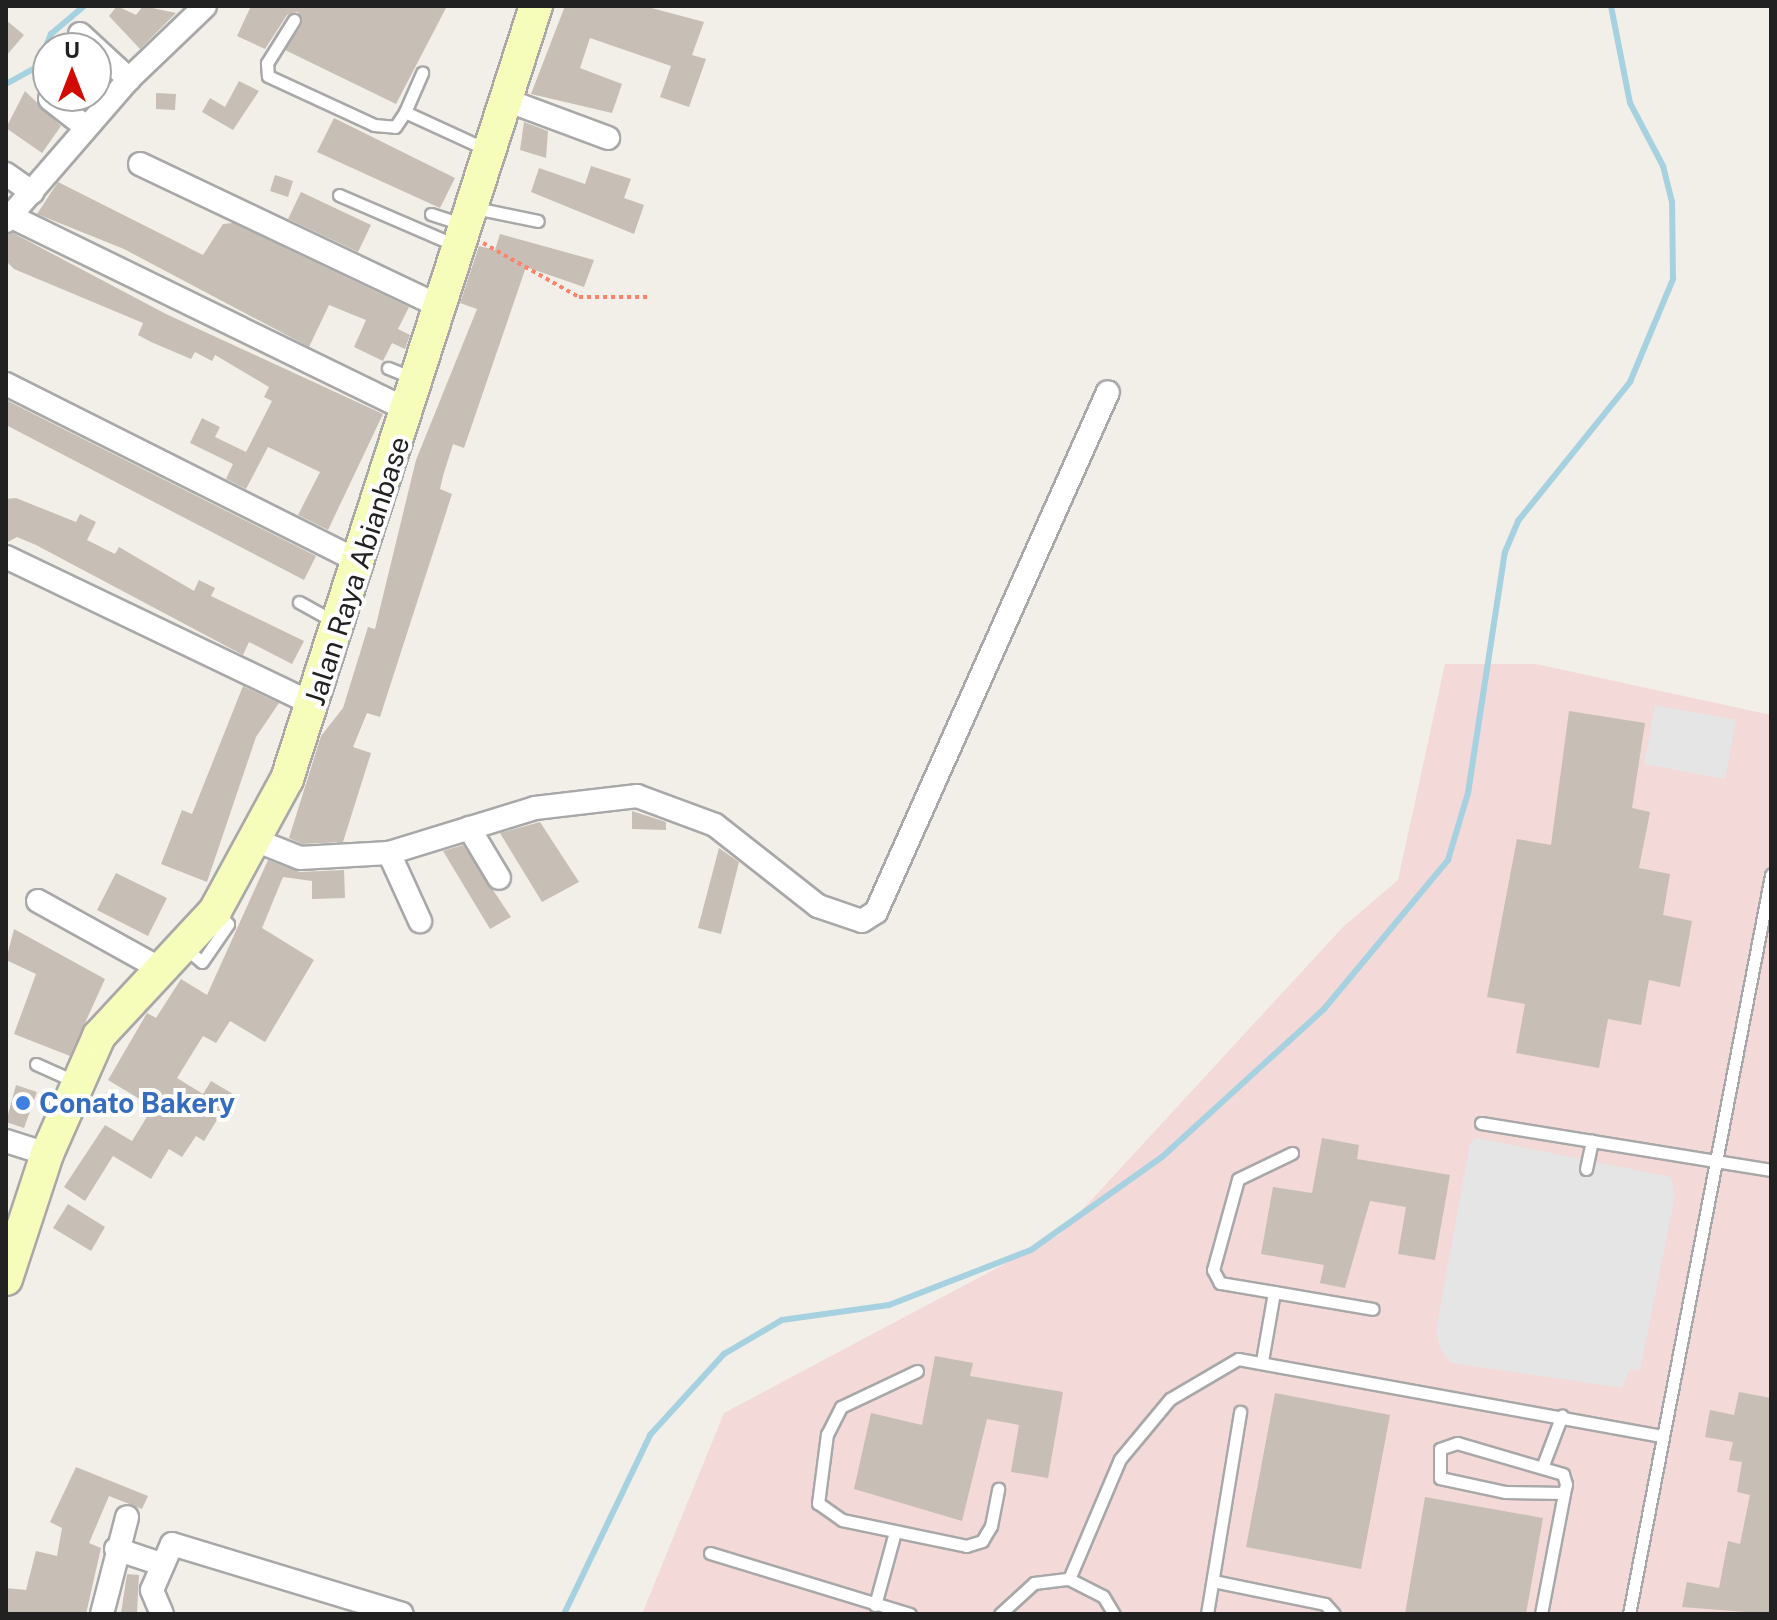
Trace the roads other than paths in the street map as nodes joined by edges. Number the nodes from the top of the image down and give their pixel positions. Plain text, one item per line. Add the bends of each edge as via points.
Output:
1 (205, 6) edge
2 (536, 6) edge
3 (294, 20) dead end
4 (112, 64) edge
5 (422, 73) dead end
6 (129, 79) junction
7 (506, 100) junction
8 (67, 112) edge
9 (405, 112) junction
10 (86, 127) junction
11 (608, 138) dead end
12 (488, 150) junction
13 (140, 164) dead end
14 (6, 174) edge
15 (32, 192) junction
16 (339, 195) dead end
17 (431, 214) dead end
18 (8, 219) edge
19 (538, 221) dead end
20 (464, 228) junction
21 (441, 307) junction
22 (388, 368) dead end
23 (419, 380) junction
24 (6, 384) edge
25 (1108, 392) dead end
26 (409, 411) junction
27 (6, 557) edge
28 (360, 562) junction
29 (299, 602) dead end
30 (341, 626) junction
31 (315, 705) junction
32 (469, 828) junction
33 (255, 840) junction
34 (389, 853) junction
35 (1771, 875) edge
36 (499, 878) dead end
37 (38, 901) dead end
38 (420, 921) dead end
39 (159, 968) junction
40 (36, 1064) dead end
41 (77, 1083) junction
42 (1481, 1123) dead end
43 (6, 1141) edge
44 (1592, 1141) junction
45 (1292, 1153) dead end
46 (47, 1154) junction
47 (1716, 1163) junction
48 (1586, 1169) dead end
49 (1771, 1170) edge
50 (13, 1235) edge
51 (6, 1279) edge
52 (1274, 1292) junction
53 (1373, 1309) dead end
54 (1262, 1361) junction
55 (917, 1371) dead end
56 (1240, 1412) dead end
57 (1562, 1415) junction
58 (1663, 1436) junction
59 (1543, 1465) junction
60 (998, 1489) dead end
61 (1564, 1493) junction
62 (127, 1517) dead end
63 (895, 1532) junction
64 (116, 1549) junction
65 (710, 1553) dead end
66 (161, 1564) junction
67 (1069, 1579) junction
68 (1213, 1581) junction
69 (875, 1605) junction
70 (102, 1614) edge
71 (162, 1614) edge
72 (402, 1614) edge
73 (910, 1614) edge
74 (1000, 1614) edge
75 (1114, 1614) edge
76 (1207, 1614) edge
77 (1334, 1614) edge
78 (1541, 1614) edge
79 (1629, 1614) edge

1 - 6 street
2 - 7 main road, Jalan Raya Abianbase
3 - 9 lane via 267,63 268,76 374,125 395,127
4 - 6 street
5 - 9 lane
6 - 10 street
7 - 11 street
7 - 12 main road, Jalan Raya Abianbase
8 - 10 street
9 - 12 lane
10 - 15 street
12 - 20 main road, Jalan Raya Abianbase
13 - 21 street
14 - 15 street
15 - 18 street
16 - 20 lane
17 - 20 lane
18 - 26 street
19 - 20 lane
20 - 21 main road, Jalan Raya Abianbase
21 - 23 main road, Jalan Raya Abianbase
22 - 23 lane
23 - 26 main road, Jalan Raya Abianbase
24 - 28 street
25 - 32 street via 876,912 855,922 834,915 715,825 661,800 617,796 535,808
26 - 28 main road, Jalan Raya Abianbase
27 - 31 street
28 - 30 main road, Jalan Raya Abianbase
29 - 30 lane
30 - 31 main road, Jalan Raya Abianbase
31 - 33 main road, Jalan Raya Abianbase
32 - 34 street
32 - 36 street
33 - 34 street via 300,858
33 - 39 main road, Jalan Raya Abianbase via 215,911
34 - 38 street
35 - 47 lane
37 - 39 street
39 - 41 main road, Jalan Raya Abianbase via 115,1012
40 - 41 lane
41 - 46 main road, Jalan Raya Abianbase
42 - 44 lane
43 - 46 street
44 - 47 lane
44 - 48 lane
45 - 52 lane via 1238,1179 1213,1270 1220,1283
46 - 50 main road, Jalan Raya Abianbase
47 - 49 lane
47 - 58 lane
50 - 51 main road, Jalan Raya Abianbase
52 - 53 lane
52 - 54 lane
54 - 57 lane
54 - 67 lane via 1238,1359 1170,1399 1120,1459
55 - 63 lane via 841,1407 827,1434 817,1496 842,1520
56 - 68 lane
57 - 58 lane
57 - 59 lane
58 - 79 lane
59 - 61 lane via 1563,1474
59 - 61 lane via 1457,1443 1440,1449 1436,1468 1440,1478 1481,1489
60 - 63 lane via 982,1541 966,1546
61 - 78 lane
62 - 64 street
63 - 69 lane
64 - 66 street
64 - 70 street
65 - 69 lane
66 - 71 street via 152,1590
66 - 72 street via 172,1544
67 - 74 lane via 1034,1583
67 - 75 lane via 1103,1596
68 - 76 lane
68 - 77 lane via 1325,1604
69 - 73 lane

